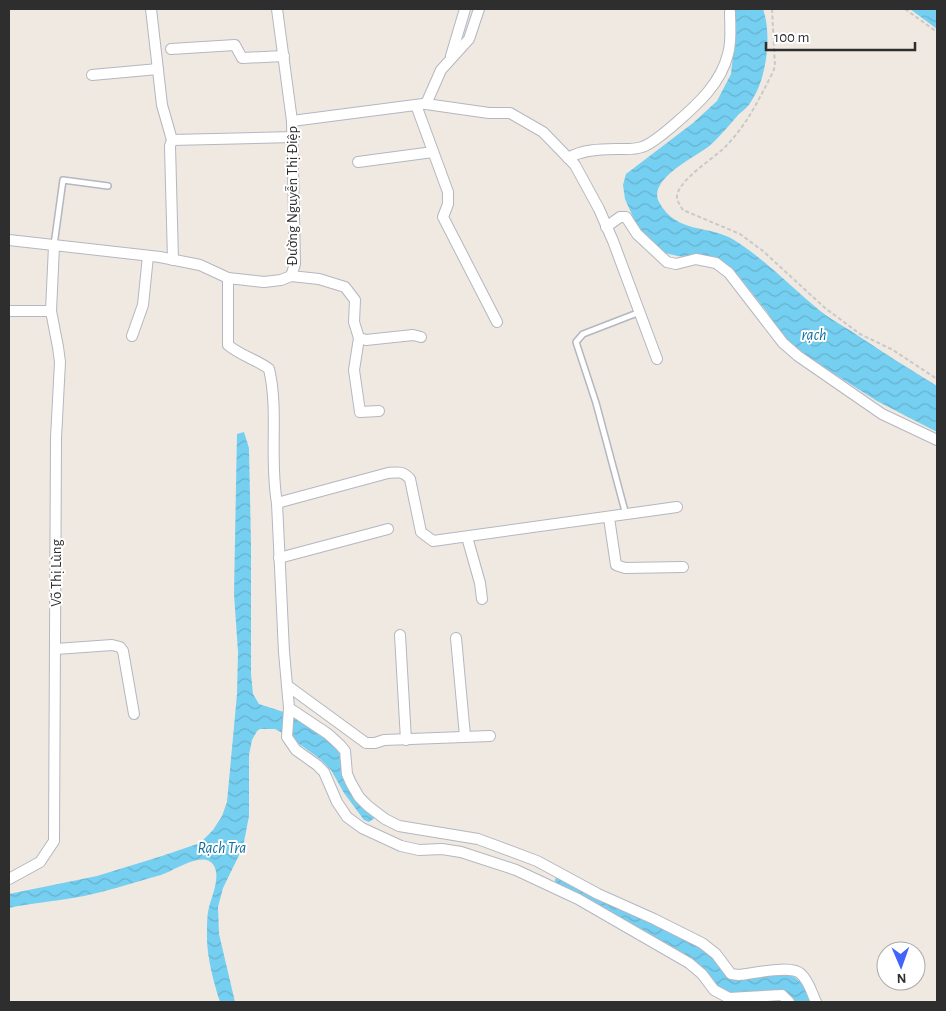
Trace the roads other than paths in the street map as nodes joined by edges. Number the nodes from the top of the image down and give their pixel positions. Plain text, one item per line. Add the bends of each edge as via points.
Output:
1 (151, 9) edge
2 (277, 9) edge
3 (465, 9) edge
4 (479, 9) edge
5 (730, 12) dead end
6 (171, 49) dead end
7 (284, 56) junction
8 (450, 60) junction
9 (158, 69) junction
10 (92, 75) dead end
11 (421, 105) junction
12 (292, 121) junction
13 (293, 137) junction
14 (172, 140) junction
15 (433, 152) junction
16 (568, 158) junction
17 (358, 162) dead end
18 (108, 186) dead end
19 (606, 227) junction
20 (9, 240) edge
21 (54, 246) junction
22 (148, 256) junction
23 (173, 260) junction
24 (291, 276) junction
25 (228, 278) junction
26 (9, 311) edge
27 (51, 311) junction
28 (640, 312) junction
29 (497, 322) dead end
30 (132, 336) dead end
31 (421, 337) dead end
32 (359, 338) junction
33 (657, 359) dead end
34 (379, 411) dead end
35 (937, 440) edge
36 (277, 502) junction
37 (677, 507) dead end
38 (626, 515) junction
39 (609, 518) junction
40 (388, 529) dead end
41 (467, 537) junction
42 (279, 558) junction
43 (683, 567) dead end
44 (482, 599) dead end
45 (400, 635) dead end
46 (456, 638) dead end
47 (56, 649) junction
48 (288, 686) junction
49 (289, 710) junction
50 (134, 714) dead end
51 (465, 736) junction
52 (490, 736) dead end
53 (406, 740) junction
54 (9, 879) edge
55 (790, 1002) edge
56 (816, 1002) edge

1 - 9 street
2 - 7 street, Đường Nguyễn Thị Điệp
3 - 8 street
4 - 8 street via 469,40
5 - 16 street via 728,54 721,72 699,103 643,147 601,149 576,153
6 - 7 street via 235,45 242,58
7 - 12 street, Đường Nguyễn Thị Điệp
8 - 11 street
9 - 10 street
9 - 14 street via 162,105
11 - 12 street
11 - 15 street
11 - 16 street via 489,114 510,113 543,132
12 - 13 street, Đường Nguyễn Thị Điệp
13 - 14 street
13 - 24 street, Đường Nguyễn Thị Điệp via 295,264
14 - 23 street
15 - 17 street
15 - 29 street via 448,192 448,204 442,217
16 - 19 street via 575,165
18 - 21 lane via 63,180
19 - 28 street
19 - 35 street via 620,217 626,217 637,234 667,262 676,264 696,259 716,264 729,273 783,343 798,356 882,414
20 - 21 street, Đường Nguyễn Thị Điệp
21 - 22 street, Đường Nguyễn Thị Điệp
21 - 27 street, Võ Thị Lùng
22 - 23 street, Đường Nguyễn Thị Điệp
22 - 30 street via 143,305
23 - 25 street, Đường Nguyễn Thị Điệp via 200,266
24 - 25 street, Đường Nguyễn Thị Điệp via 264,282
24 - 32 street via 319,279 345,288 355,300 354,322
25 - 36 street via 228,345 265,366 271,376 272,466
26 - 27 street
27 - 47 street, Võ Thị Lùng via 60,362 56,438
28 - 33 street
28 - 38 lane via 583,334 576,342
31 - 32 street
32 - 34 street via 354,370 360,412
36 - 41 street via 388,473 405,473 410,479 419,525 425,537 433,541
36 - 42 street
37 - 38 street
38 - 39 street
39 - 41 street
39 - 43 street via 616,565 625,568
40 - 42 street
41 - 44 street
42 - 48 street
45 - 53 street
46 - 51 street
47 - 50 street via 120,647
47 - 54 street, Võ Thị Lùng via 54,841 40,862
48 - 49 street
48 - 53 street via 366,743
49 - 55 street via 287,737 296,750 324,772 347,817 362,828 401,846 461,852 516,870 578,900 689,963 720,995 729,998 782,995
49 - 56 street via 340,745 350,783 368,806 392,823 432,833 478,839 537,861 702,943 716,954 731,974 793,970 801,974
51 - 52 street
51 - 53 street

